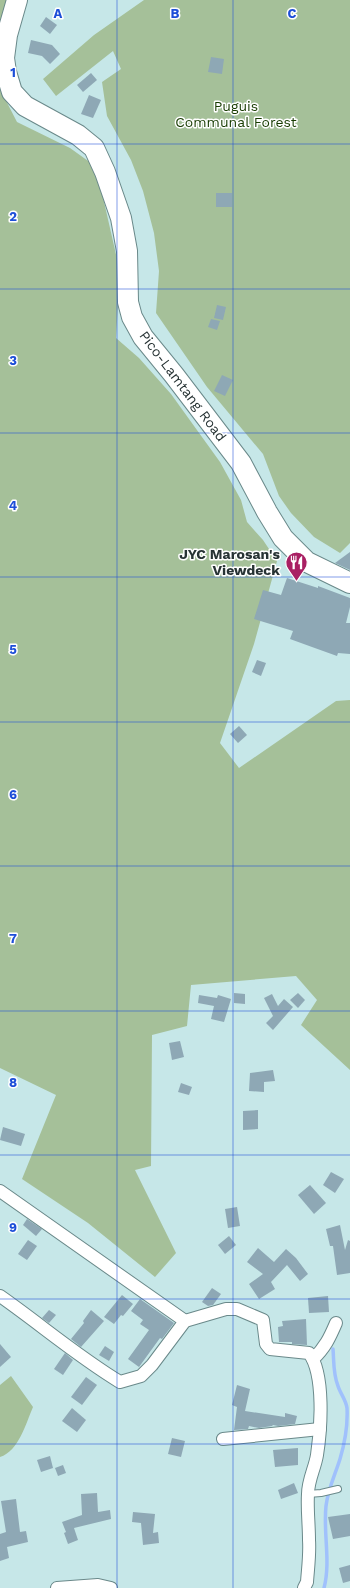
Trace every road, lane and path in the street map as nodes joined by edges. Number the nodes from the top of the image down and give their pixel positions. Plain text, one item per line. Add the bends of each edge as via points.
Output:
1 (17, 0) edge
2 (350, 583) edge
3 (0, 1191) edge
4 (0, 1296) edge
5 (185, 1321) junction
6 (336, 1323) dead end
7 (313, 1359) junction
8 (320, 1429) junction
9 (223, 1439) dead end
10 (338, 1489) dead end
11 (308, 1494) junction
12 (57, 1588) edge
13 (111, 1588) edge
14 (304, 1588) edge

1 - 2 main road, Pico-Lamtang Road via 7,35 4,58 12,92 25,106 78,135 94,148 121,218 127,251 128,302 143,337 241,463 284,538 306,562
3 - 5 street
4 - 5 street via 89,1363 120,1382 141,1376 152,1366
5 - 7 street via 226,1308 237,1309 263,1320 266,1344 270,1349 309,1353
6 - 7 street via 322,1351
7 - 8 street via 320,1400
8 - 9 street
8 - 11 street
10 - 11 lane
11 - 14 street via 310,1540 307,1582
12 - 13 street via 98,1584

